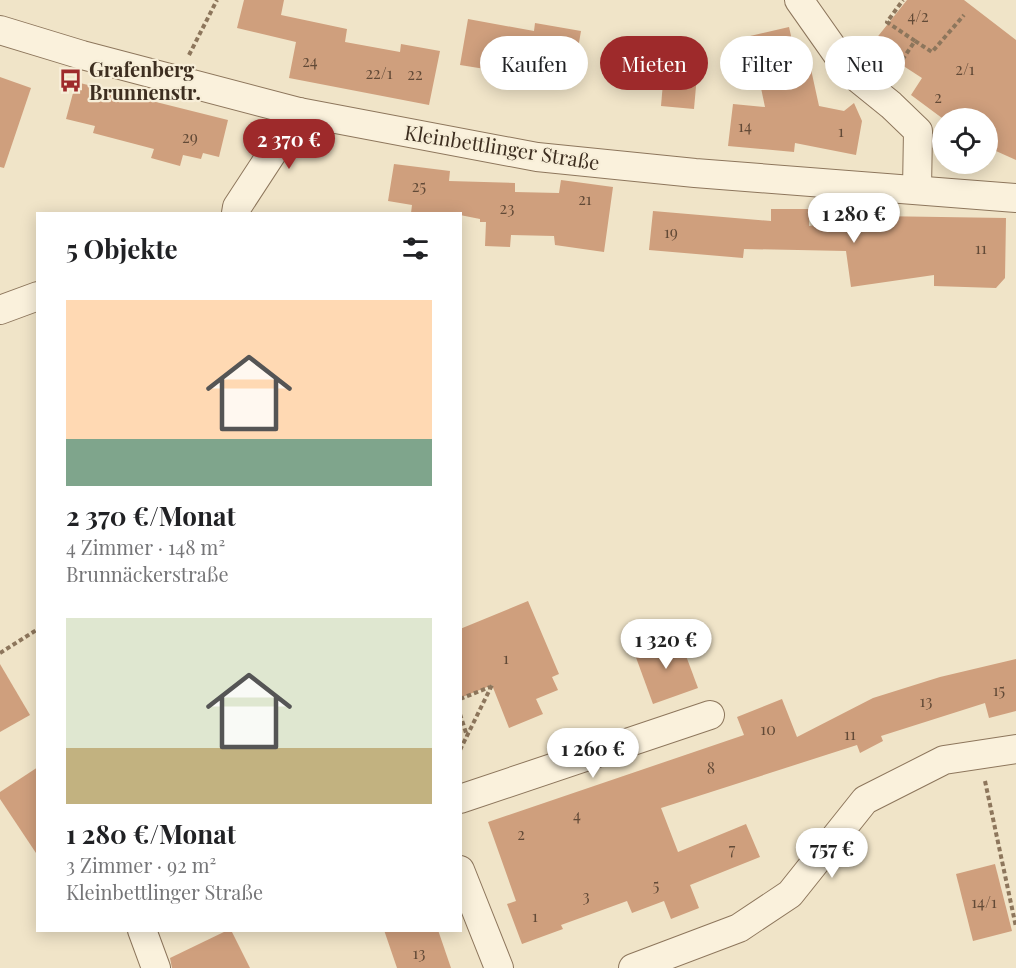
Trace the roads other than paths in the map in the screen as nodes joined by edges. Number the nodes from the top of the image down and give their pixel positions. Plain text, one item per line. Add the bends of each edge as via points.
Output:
1 (799, 0) edge
2 (0, 30) edge
3 (299, 112) junction
4 (917, 189) junction
5 (1016, 198) edge
6 (232, 211) edge
7 (36, 297) edge
8 (0, 310) edge
9 (710, 715) dead end
10 (1016, 749) edge
11 (462, 798) edge
12 (462, 875) edge
13 (147, 932) edge
14 (156, 968) edge
15 (499, 968) edge
16 (633, 968) edge

1 - 4 street via 849,71 918,131
2 - 3 street, Kleinbettlinger Straße
3 - 4 street, Kleinbettlinger Straße via 537,157
3 - 6 street
4 - 5 street, Kleinbettlinger Straße
7 - 8 street
9 - 11 street
10 - 16 street via 944,760 866,800 790,894 739,928
12 - 15 street
13 - 14 street

